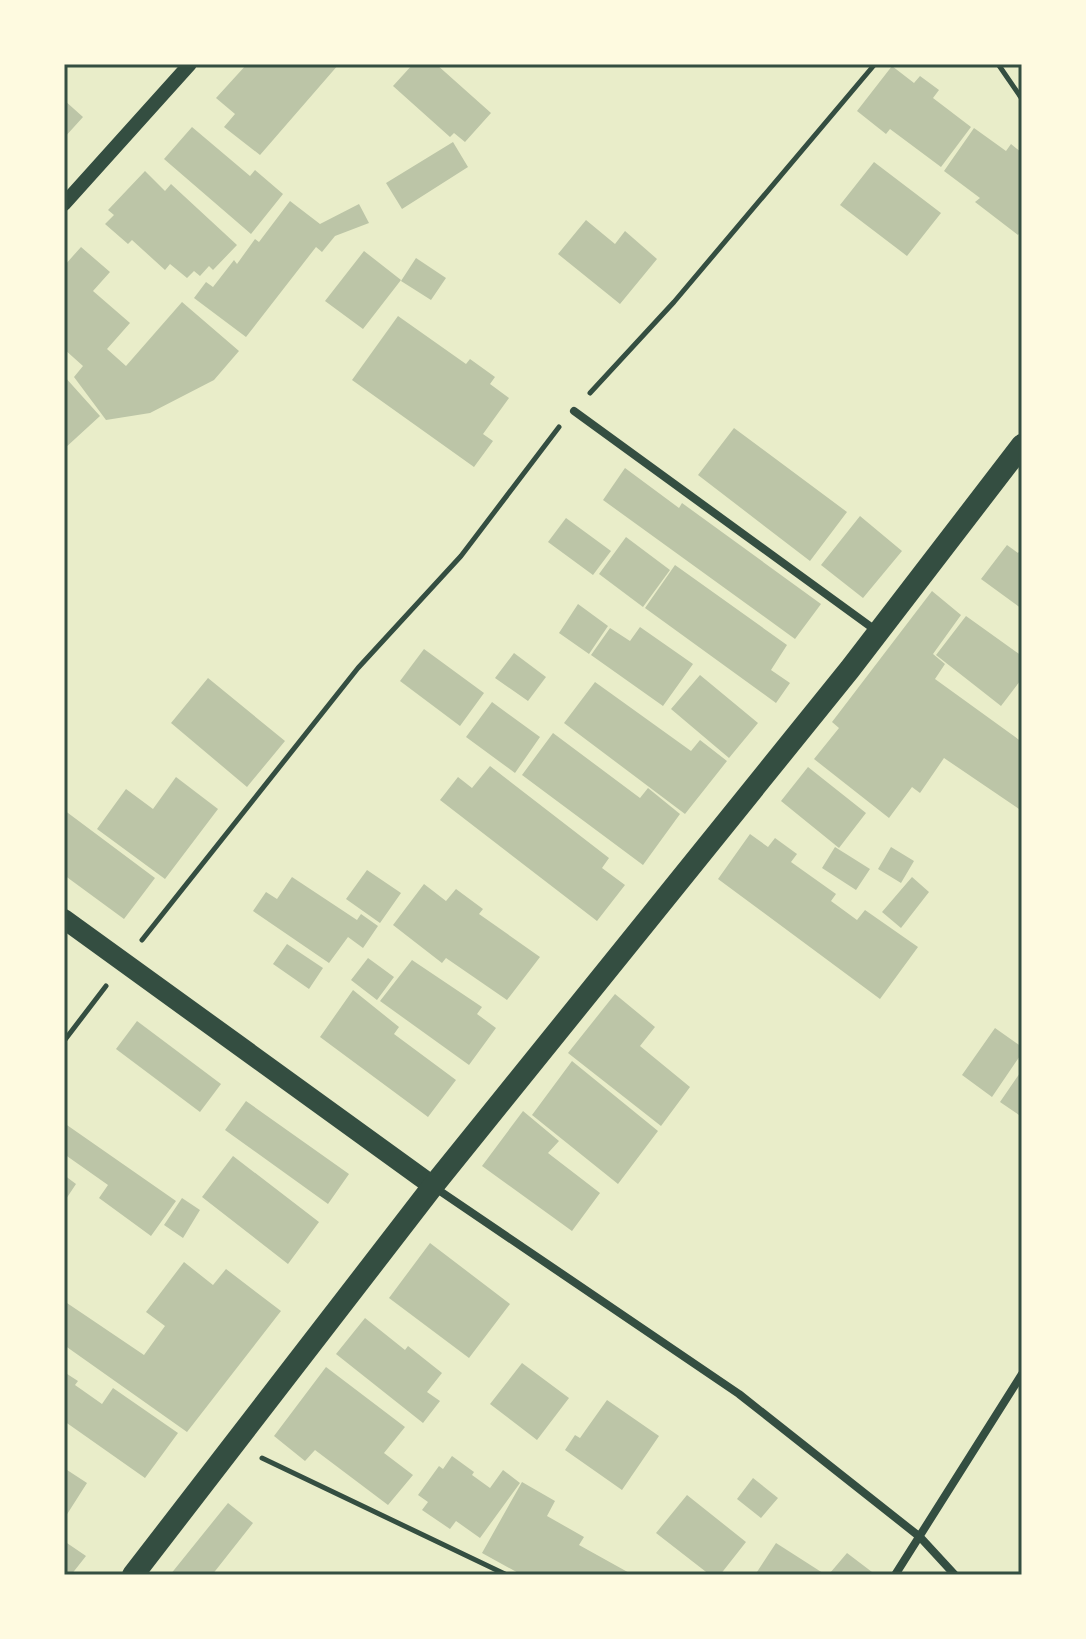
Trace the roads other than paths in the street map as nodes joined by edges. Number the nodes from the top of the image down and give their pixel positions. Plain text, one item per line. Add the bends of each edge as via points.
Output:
1 (190, 64) edge
2 (64, 204) edge
3 (574, 411) road end
4 (1022, 445) edge
5 (878, 632) junction
6 (64, 919) edge
7 (433, 1186) junction
8 (1022, 1374) edge
9 (920, 1537) junction
10 (133, 1575) edge
11 (895, 1575) edge
12 (955, 1575) edge

1 - 2 street
3 - 5 street
4 - 5 highway
5 - 7 highway
6 - 7 main road
7 - 9 street via 739,1394
7 - 10 highway
8 - 9 street
9 - 11 street
9 - 12 street

